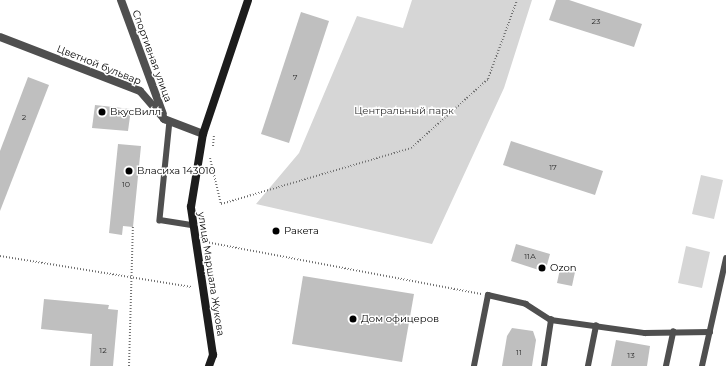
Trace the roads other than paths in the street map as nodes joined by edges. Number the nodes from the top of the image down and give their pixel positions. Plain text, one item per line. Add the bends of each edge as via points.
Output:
1 (122, 0) edge
2 (248, 0) edge
3 (0, 37) edge
4 (167, 120) junction
5 (203, 134) junction
6 (194, 225) junction
7 (726, 259) edge
8 (552, 320) junction
9 (596, 326) junction
10 (673, 332) junction
11 (710, 332) junction
12 (209, 366) edge
13 (474, 366) edge
14 (544, 366) edge
15 (588, 366) edge
16 (666, 366) edge
17 (702, 366) edge

1 - 4 street, Спортивная улица
2 - 5 street, улица Маршала Жукова
3 - 4 street, Цветной бульвар via 140,91
4 - 5 street, Цветной бульвар
4 - 6 lane via 160,220
5 - 6 street, улица Маршала Жукова via 191,207
6 - 12 street, улица Маршала Жукова via 213,355
7 - 11 lane
8 - 9 lane
8 - 13 lane via 526,304 488,295
8 - 14 lane
9 - 10 lane
9 - 15 lane
10 - 11 lane
10 - 16 lane
11 - 17 lane

